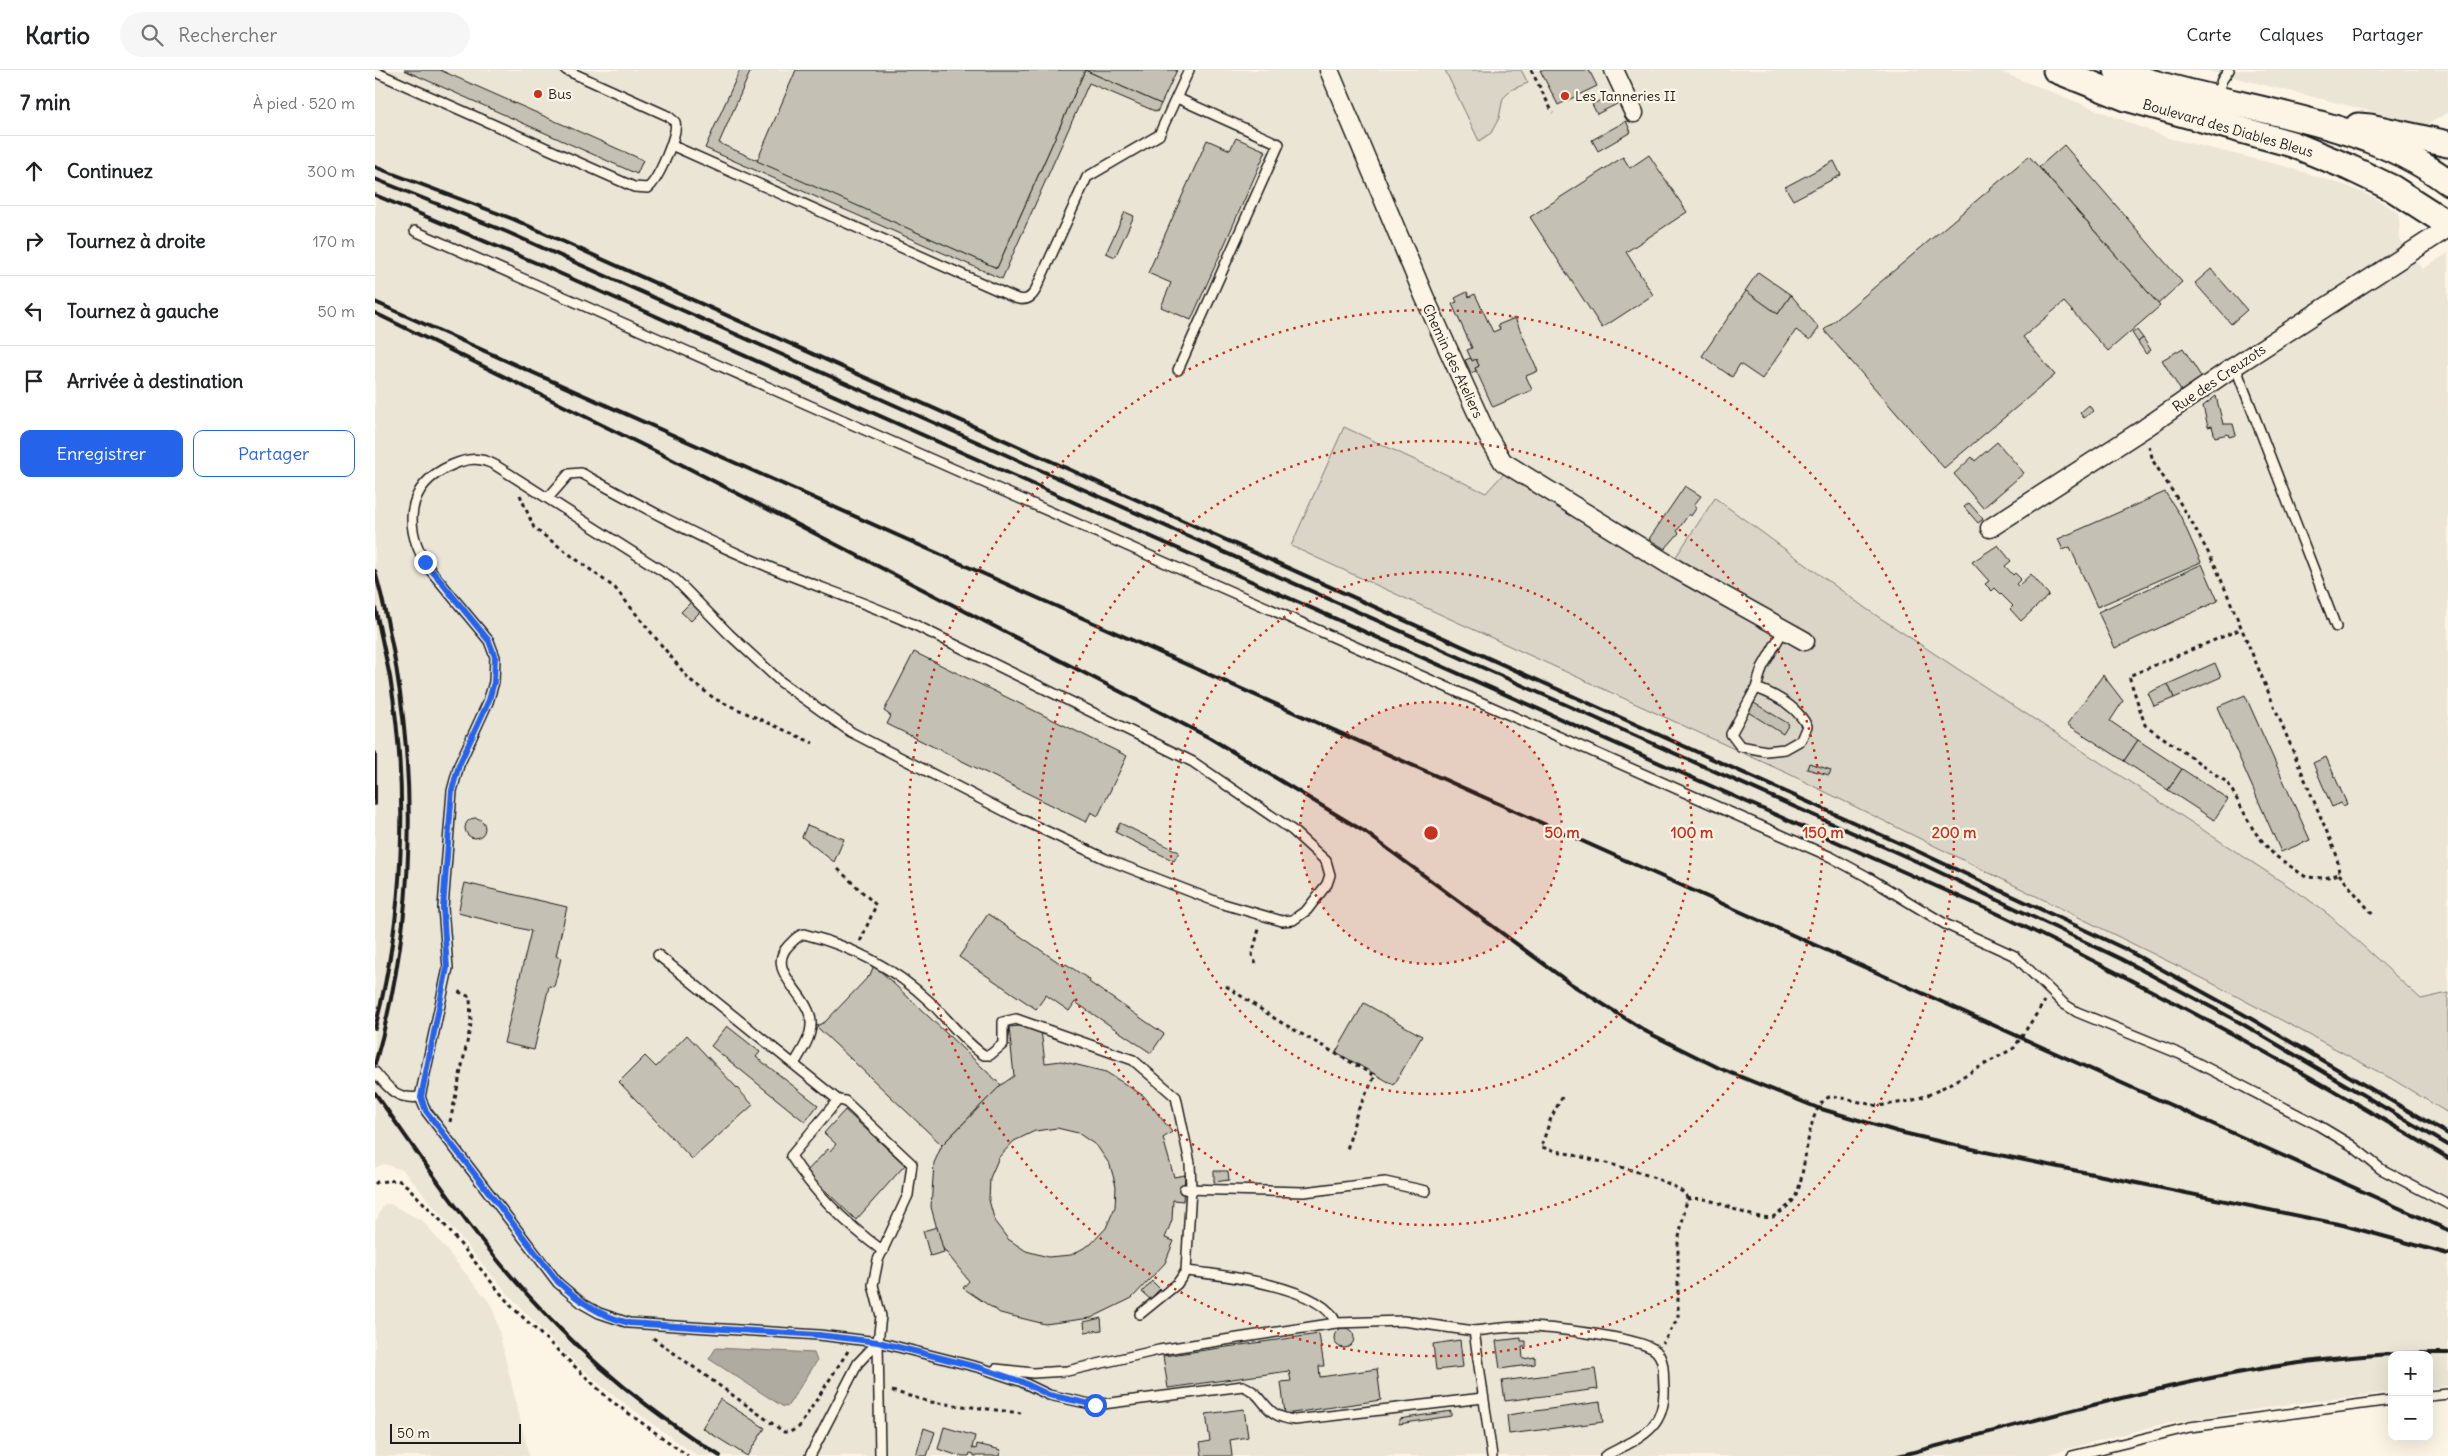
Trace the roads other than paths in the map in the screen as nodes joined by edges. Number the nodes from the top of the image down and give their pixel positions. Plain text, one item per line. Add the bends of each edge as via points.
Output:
1 (566, 70) edge
2 (1189, 70) edge
3 (1329, 70) edge
4 (1614, 70) edge
5 (2056, 70) edge
6 (2117, 70) edge
7 (2229, 70) edge
8 (375, 72) edge
9 (1177, 98) junction
10 (2216, 98) junction
11 (1634, 113) dead end
12 (2326, 125) junction
13 (671, 144) junction
14 (2448, 144) edge
15 (2448, 182) edge
16 (2448, 226) edge
17 (415, 231) dead end
18 (2235, 366) junction
19 (1178, 370) dead end
20 (548, 498) junction
21 (1990, 528) dead end
22 (2336, 627) dead end
23 (1783, 629) junction
24 (1805, 641) dead end
25 (1756, 688) junction
26 (658, 955) dead end
27 (794, 1064) junction
28 (375, 1072) edge
29 (421, 1097) junction
30 (838, 1100) junction
31 (1188, 1189) junction
32 (1426, 1191) dead end
33 (2448, 1204) edge
34 (883, 1251) junction
35 (1186, 1271) junction
36 (1140, 1314) dead end
37 (1336, 1323) junction
38 (1474, 1331) junction
39 (878, 1342) junction
40 (981, 1368) junction
41 (2448, 1394) edge
42 (2433, 1396) edge
43 (1483, 1398) junction
44 (2388, 1401) edge
45 (810, 1456) edge
46 (880, 1456) edge
47 (1492, 1456) edge
48 (1605, 1456) edge
49 (2072, 1456) edge

1 - 13 lane via 671,118 676,130
2 - 9 lane
3 - 23 street, Chemin des Ateliers via 1424,296 1487,435 1503,462
4 - 11 street
5 - 16 main road, Boulevard des Diables Bleus via 2126,98 2292,144 2348,166 2392,188
6 - 10 main road, Boulevard des Diables Bleus
7 - 10 lane
8 - 13 lane via 639,189 652,185
9 - 13 lane via 1159,135 1087,177 1035,292 1024,300
9 - 19 lane via 1279,144
10 - 12 main road, Boulevard des Diables Bleus
12 - 14 main road via 2370,127
12 - 15 main road, Boulevard des Diables Bleus via 2417,162
16 - 18 street, Rue des Creuzots
17 - 33 lane via 1831,857 1945,924 2015,956 2064,1004 2087,1018 2180,1054 2316,1124 2351,1145 2381,1169
18 - 21 street, Rue des Creuzots
18 - 22 lane
20 - 20 lane via 569,474 581,473 718,545 913,624 1193,762 1315,848 1329,865 1327,884 1298,917 1282,921 1246,911 1106,859 1014,816 851,732 776,678 675,579
20 - 29 lane via 478,458 463,460 427,480 418,494 413,512 416,539 425,562 489,641 496,666 489,698 464,753 452,790 443,908 447,950 445,986
23 - 24 street, Chemin des Ateliers
23 - 25 lane via 1762,668
25 - 25 lane via 1731,734 1741,746 1766,751 1785,748 1801,740 1807,726 1801,714 1770,693
26 - 27 lane
27 - 30 lane
27 - 31 lane via 810,1033 811,1022 807,1008 782,970 781,958 784,951 804,934 856,952 895,973 927,999 984,1055 1003,1044 1003,1022 1016,1019 1133,1060 1176,1097 1190,1163
28 - 29 lane via 396,1095
29 - 39 lane via 426,1111 558,1282 583,1304 629,1323
30 - 34 lane via 845,1101 912,1164 906,1201
30 - 34 lane via 791,1156 822,1198 850,1226
31 - 32 lane via 1304,1192 1385,1182
31 - 35 lane
34 - 39 lane via 873,1285 881,1316
35 - 36 lane via 1177,1284
35 - 37 lane via 1221,1275 1301,1293 1330,1311
37 - 38 lane via 1403,1321
37 - 40 lane via 1159,1350 1067,1371 1033,1373
38 - 43 lane
38 - 48 lane via 1505,1327 1541,1328 1636,1342 1657,1351 1663,1364 1664,1398 1659,1418 1646,1434
39 - 40 lane
39 - 45 lane via 858,1364
39 - 46 lane
40 - 43 lane via 1049,1395 1095,1405 1243,1386 1255,1390 1268,1410 1282,1419 1295,1420
41 - 42 lane
43 - 47 lane
44 - 49 lane via 2191,1427

